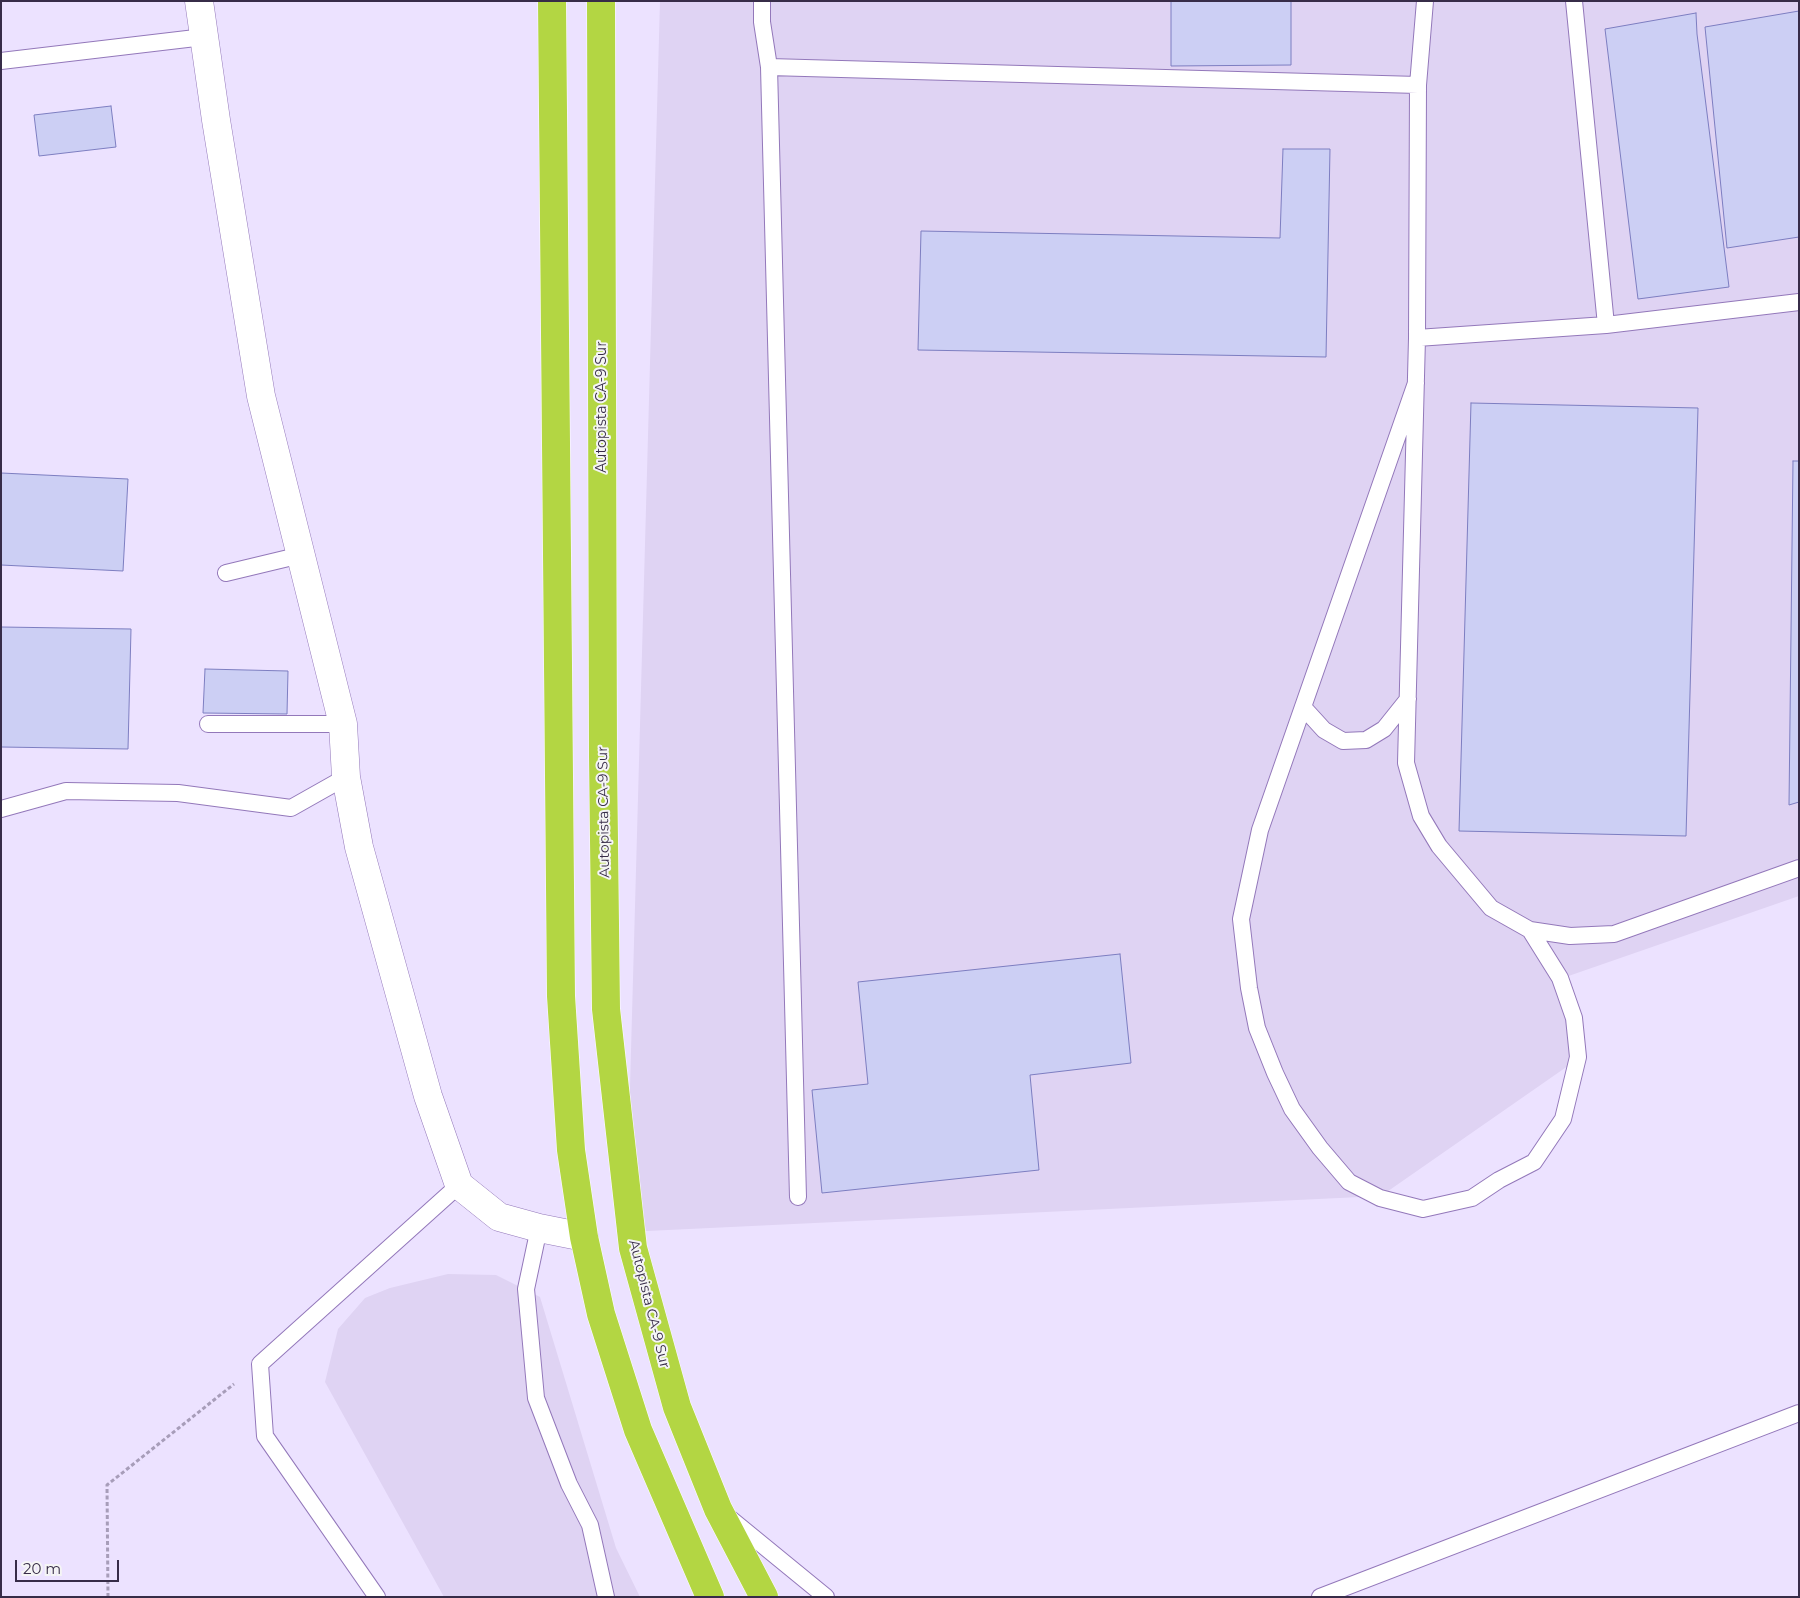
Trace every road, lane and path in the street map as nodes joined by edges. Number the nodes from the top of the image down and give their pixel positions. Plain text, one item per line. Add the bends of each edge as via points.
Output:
1 (199, 1) edge
2 (552, 1) edge
3 (601, 1) edge
4 (762, 1) edge
5 (1425, 1) edge
6 (1574, 1) edge
7 (204, 37) junction
8 (1, 61) edge
9 (769, 67) junction
10 (1418, 85) junction
11 (1799, 302) edge
12 (1606, 325) junction
13 (1417, 338) junction
14 (1416, 383) junction
15 (301, 556) junction
16 (226, 573) dead end
17 (1408, 699) junction
18 (1303, 708) junction
19 (208, 724) dead end
20 (343, 724) junction
21 (346, 777) junction
22 (1, 809) edge
23 (1799, 868) edge
24 (1530, 930) junction
25 (459, 1185) junction
26 (798, 1197) dead end
27 (539, 1228) junction
28 (584, 1237) junction
29 (260, 1364) junction
30 (1799, 1413) edge
31 (718, 1509) junction
32 (108, 1597) edge
33 (377, 1597) edge
34 (606, 1597) edge
35 (710, 1597) edge
36 (764, 1597) edge
37 (826, 1597) edge
38 (1320, 1597) edge

1 - 7 street
2 - 28 highway via 561,996 571,1150
3 - 31 highway, Autopista CA-9 Sur via 606,1009 633,1248 677,1407
4 - 9 lane
5 - 10 lane
6 - 12 lane
7 - 8 lane
7 - 15 street via 261,396
9 - 10 lane
9 - 26 lane
10 - 13 lane
11 - 12 lane
12 - 13 lane
13 - 14 lane
14 - 17 lane
14 - 18 lane
15 - 16 lane
15 - 20 street
17 - 18 lane via 1384,730 1366,740 1343,741 1324,730
17 - 24 lane via 1406,763 1421,816 1439,846 1492,908
18 - 24 lane via 1260,830 1241,918 1248,988 1257,1028 1274,1073 1292,1110 1349,1182 1380,1198 1423,1209 1472,1198 1534,1162 1564,1119 1578,1057 1574,1018 1560,978
19 - 20 lane
20 - 21 street
21 - 22 lane via 291,808 178,793 66,791
21 - 25 street via 359,847 396,984 428,1096
23 - 24 lane via 1614,934 1570,936
25 - 27 street via 499,1217
25 - 29 lane
27 - 28 street
27 - 34 lane via 526,1289 536,1398 569,1484 590,1525
28 - 35 highway via 601,1314 638,1430
29 - 32 path via 107,1485
29 - 33 lane via 265,1436
30 - 38 lane
31 - 36 highway, Autopista CA-9 Sur
31 - 37 lane

